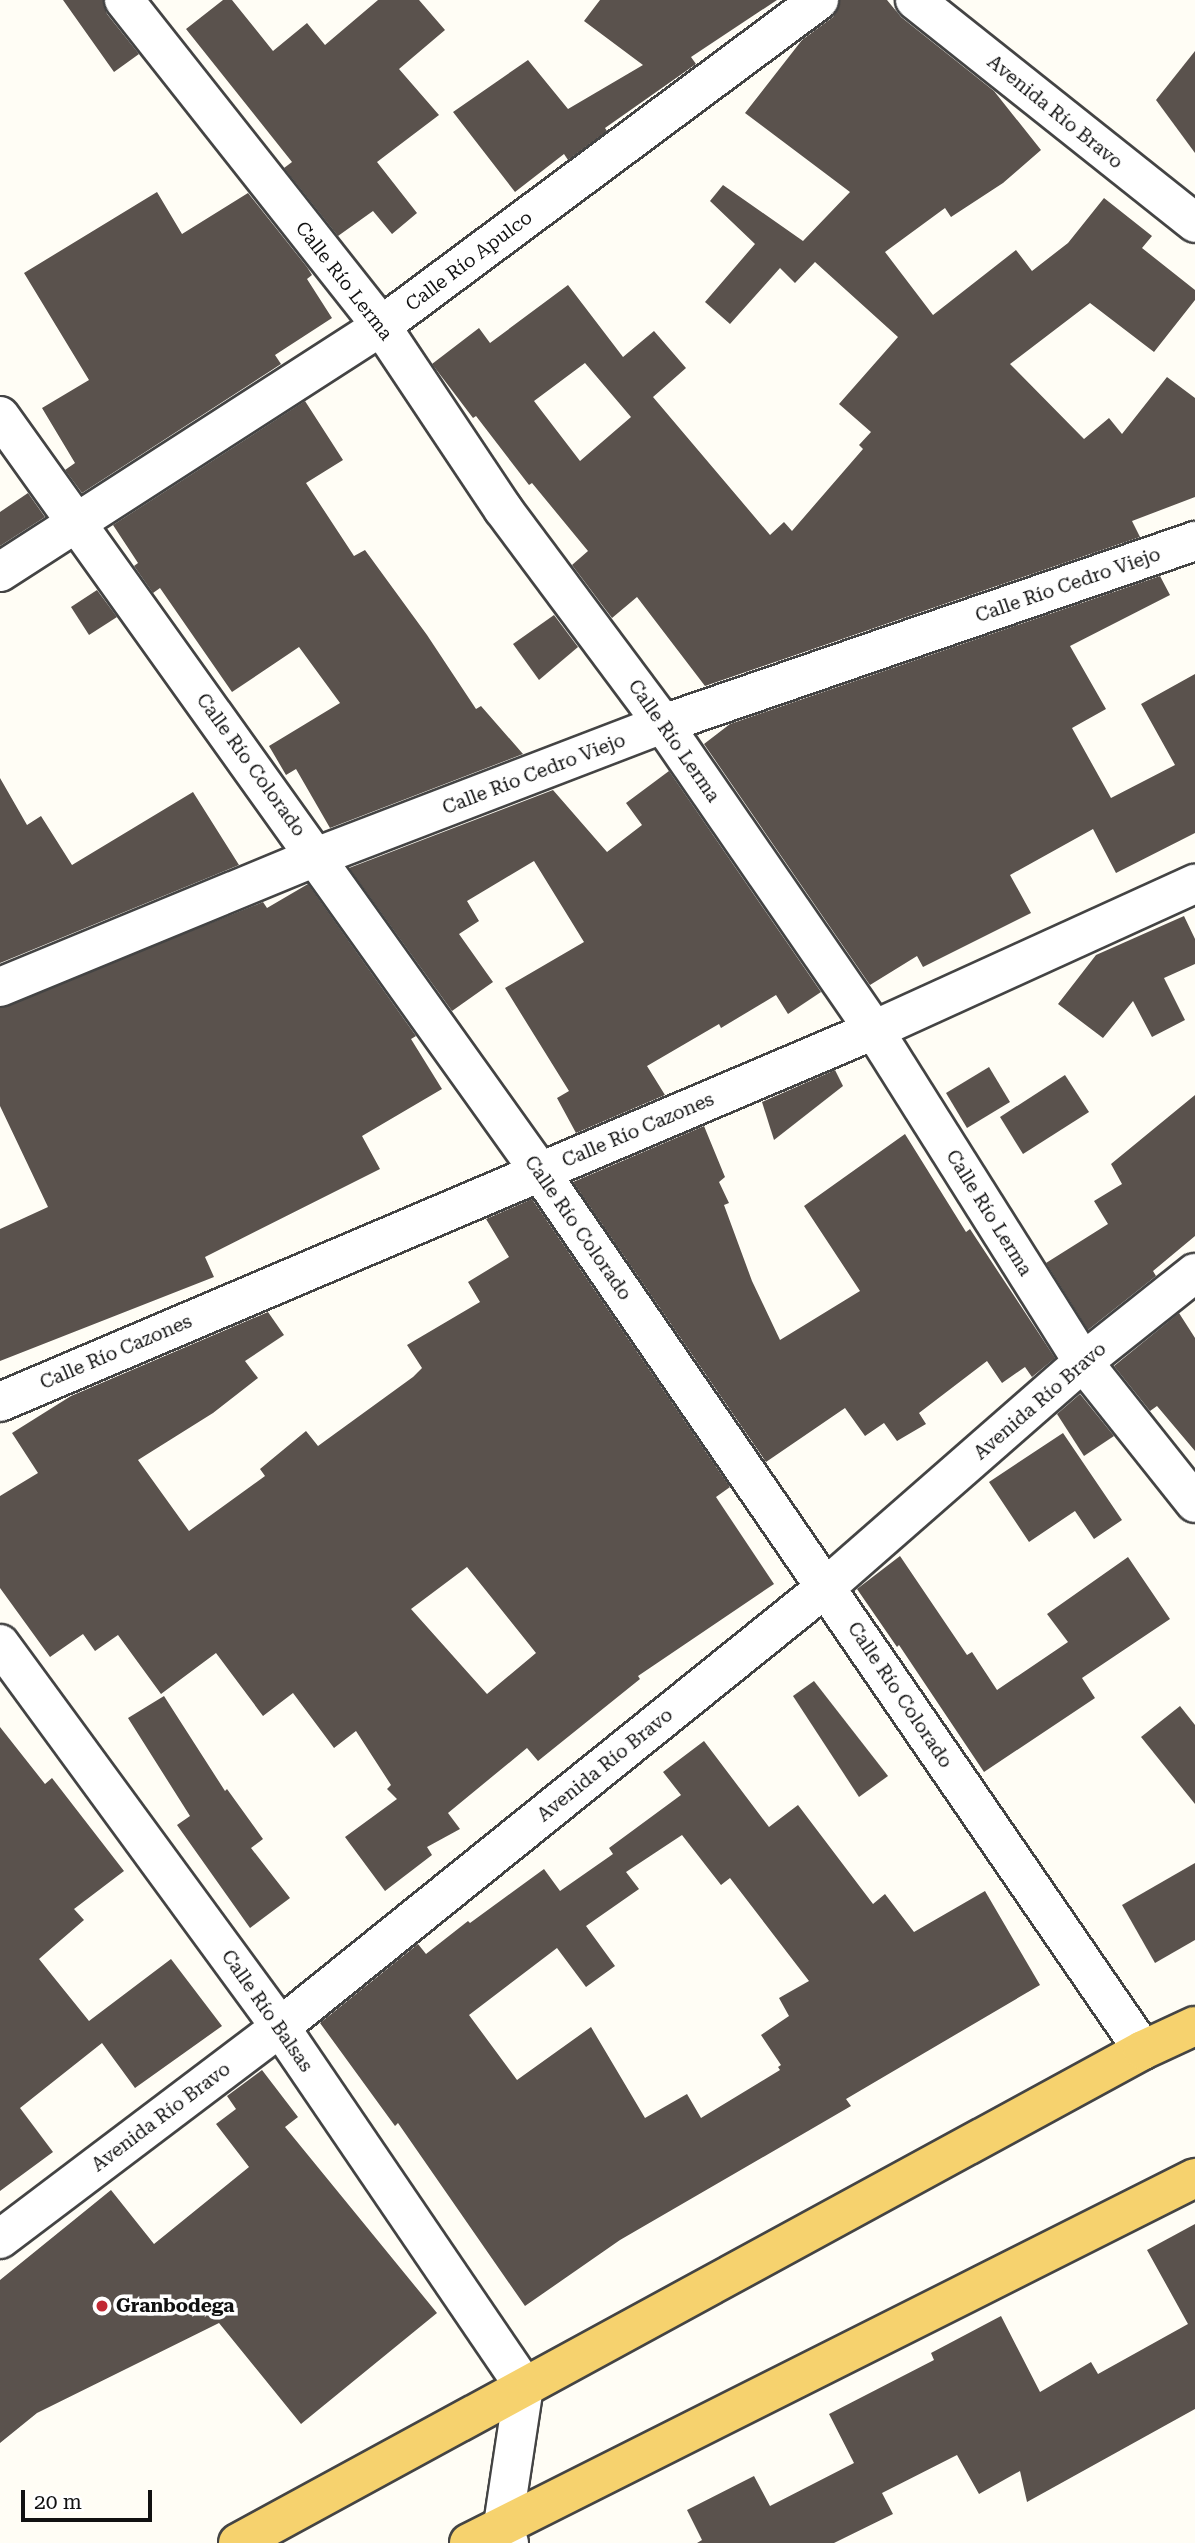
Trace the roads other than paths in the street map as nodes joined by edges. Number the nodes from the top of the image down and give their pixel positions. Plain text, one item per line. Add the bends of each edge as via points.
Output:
1 (124, 0) edge
2 (819, 0) edge
3 (915, 0) edge
4 (1195, 223) edge
5 (381, 326) junction
6 (0, 416) edge
7 (74, 521) junction
8 (1195, 541) edge
9 (0, 572) edge
10 (663, 724) junction
11 (316, 857) junction
12 (1195, 884) edge
13 (0, 988) edge
14 (874, 1030) junction
15 (540, 1172) junction
16 (1195, 1273) edge
17 (1083, 1362) junction
18 (0, 1402) edge
19 (1195, 1503) edge
20 (826, 1587) junction
21 (0, 1644) edge
22 (1195, 2026) edge
23 (279, 2027) junction
24 (1143, 2050) junction
25 (1195, 2178) edge
26 (0, 2239) edge
27 (524, 2386) junction
28 (506, 2534) edge
29 (238, 2543) edge
30 (469, 2543) edge

1 - 5 street, Calle Río Lerma
2 - 5 street, Calle Río Apulco
3 - 4 street, Avenida Río Bravo
5 - 7 street, Calle Río Apulco
5 - 10 street, Calle Río Lerma via 502,509
6 - 7 street, Calle Río Colorado
7 - 9 street, Calle Río Apulco
7 - 11 street, Calle Río Colorado
8 - 10 street, Calle Río Cedro Viejo
10 - 11 street, Calle Río Cedro Viejo
10 - 14 street, Calle Río Lerma
11 - 13 street, Calle Río Cedro Viejo
11 - 15 street, Calle Río Colorado
12 - 14 street, Calle Río Cazones
14 - 15 street, Calle Río Cazones
14 - 17 street, Calle Río Lerma
15 - 18 street, Calle Río Cazones
15 - 20 street, Calle Río Colorado
16 - 17 street, Avenida Río Bravo
17 - 19 street, Calle Río Lerma
17 - 20 street, Avenida Río Bravo
20 - 23 street, Avenida Río Bravo
20 - 24 street, Calle Río Colorado
21 - 23 street, Calle Río Balsas
22 - 24 main road
23 - 26 street, Avenida Río Bravo
23 - 27 street, Calle Río Balsas
24 - 27 main road
25 - 28 main road
27 - 28 street
27 - 29 main road
28 - 30 main road

